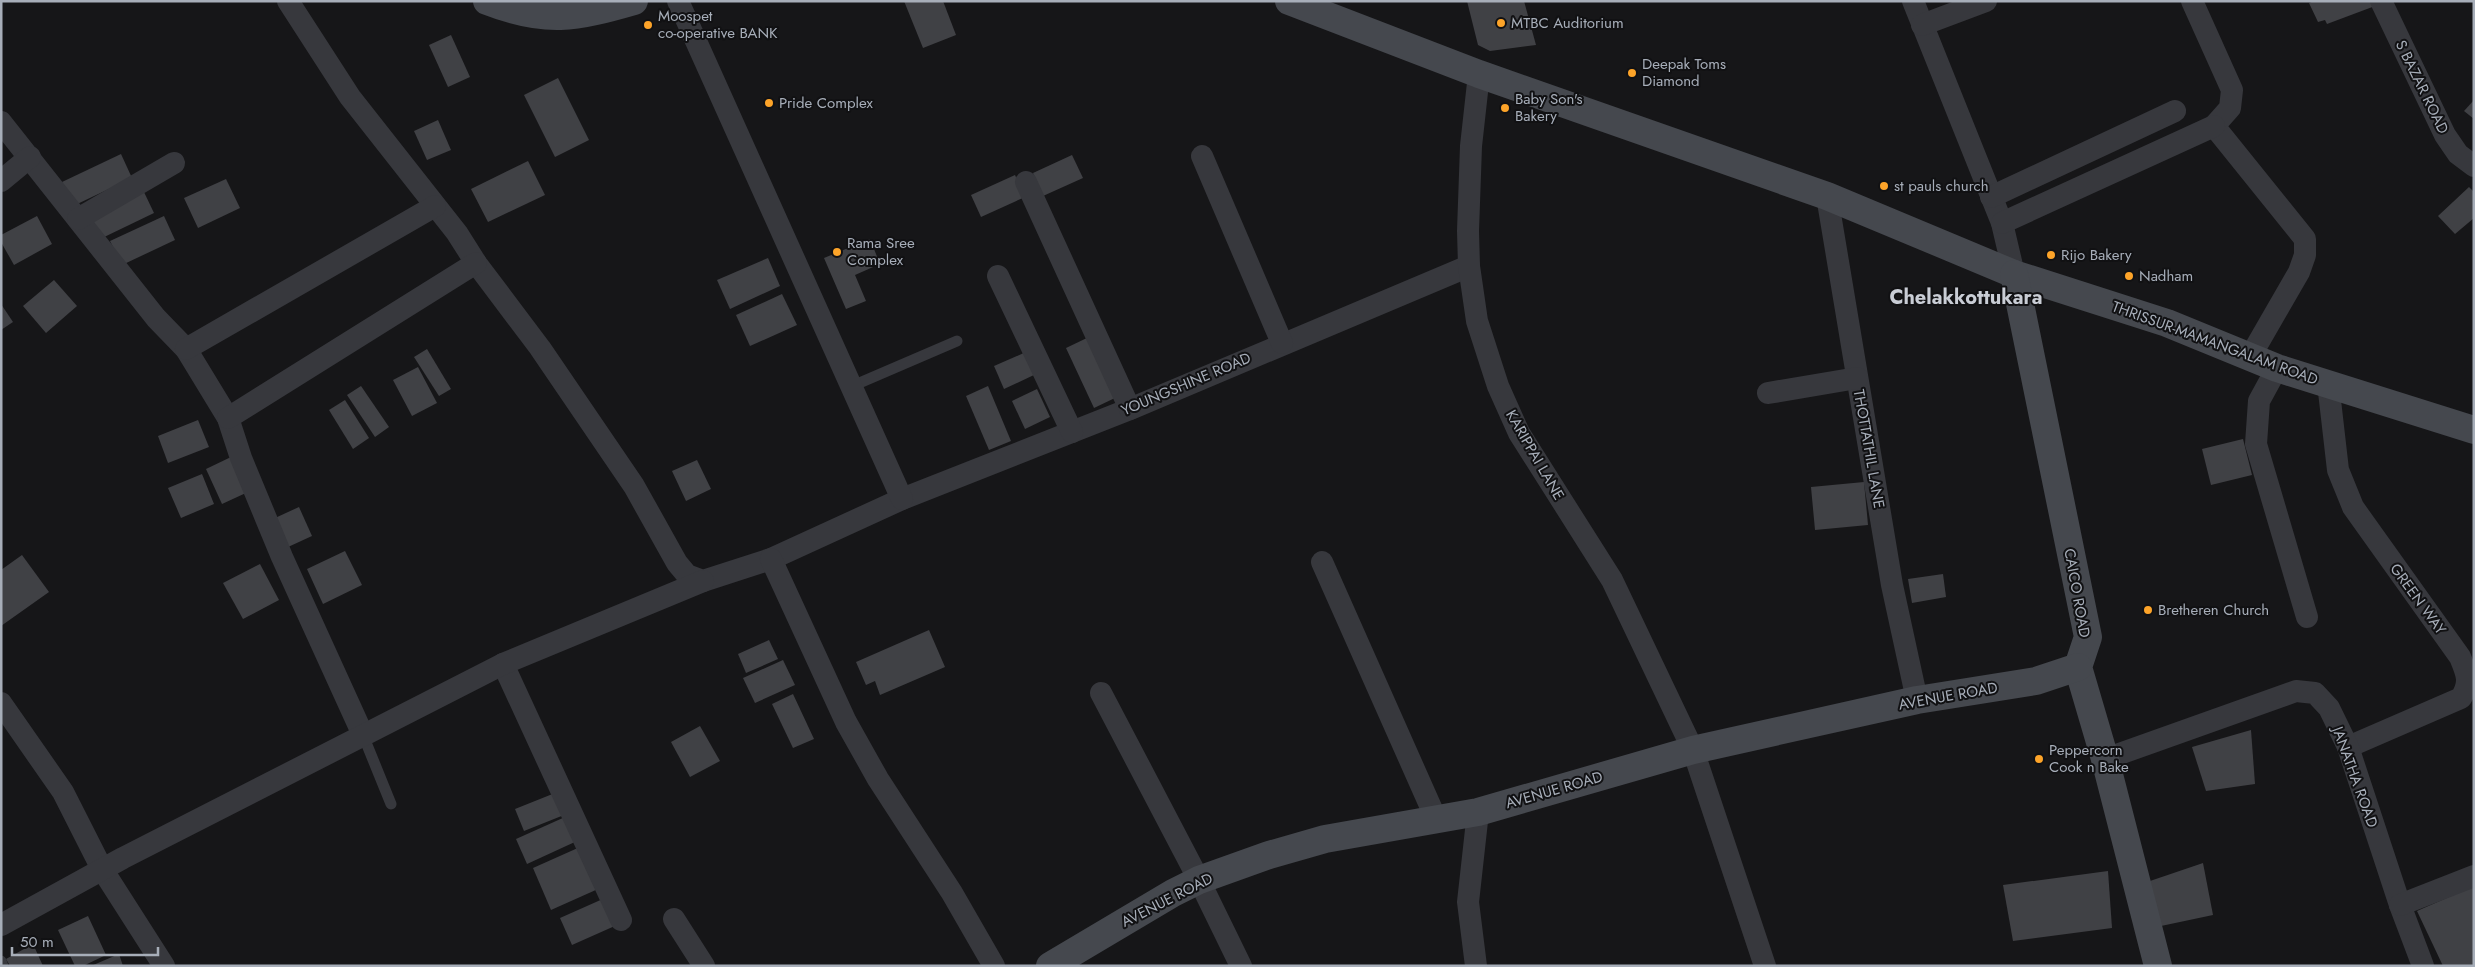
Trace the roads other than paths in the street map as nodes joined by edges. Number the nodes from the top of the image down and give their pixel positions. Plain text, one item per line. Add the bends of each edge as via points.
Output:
1 (288, 1) edge
2 (487, 1) edge
3 (634, 1) edge
4 (678, 1) edge
5 (1289, 1) edge
6 (1913, 1) edge
7 (1986, 1) edge
8 (2192, 1) edge
9 (2381, 1) edge
10 (515, 7) edge
11 (1922, 25) junction
12 (1480, 74) junction
13 (2175, 111) dead end
14 (1, 122) edge
15 (2214, 126) junction
16 (1202, 156) dead end
17 (30, 157) junction
18 (174, 162) dead end
19 (2474, 166) edge
20 (1, 181) edge
21 (1026, 182) dead end
22 (1827, 196) junction
23 (1991, 197) junction
24 (435, 206) junction
25 (78, 219) junction
26 (2002, 224) junction
27 (476, 263) junction
28 (1469, 266) junction
29 (2014, 274) junction
30 (998, 276) dead end
31 (957, 341) dead end
32 (1282, 343) junction
33 (186, 349) junction
34 (2250, 357) junction
35 (2277, 368) junction
36 (1857, 378) junction
37 (2328, 383) junction
38 (850, 387) junction
39 (1768, 393) dead end
40 (1130, 409) junction
41 (228, 418) junction
42 (2474, 429) edge
43 (1072, 432) junction
44 (902, 500) junction
45 (771, 559) junction
46 (1322, 562) dead end
47 (703, 581) junction
48 (2307, 617) dead end
49 (503, 664) junction
50 (2078, 668) junction
51 (1101, 693) dead end
52 (1917, 700) junction
53 (1, 703) edge
54 (362, 735) junction
55 (2348, 747) junction
56 (1693, 750) junction
57 (2105, 759) junction
58 (391, 804) dead end
59 (1478, 812) junction
60 (1437, 821) junction
61 (102, 869) junction
62 (2474, 876) edge
63 (1199, 880) junction
64 (2400, 906) junction
65 (674, 918) dead end
66 (621, 920) dead end
67 (1, 925) edge
68 (1, 961) edge
69 (4, 966) edge
70 (164, 966) edge
71 (704, 966) edge
72 (994, 966) edge
73 (1050, 966) edge
74 (1241, 966) edge
75 (1476, 966) edge
76 (1765, 966) edge
77 (2158, 966) edge
78 (2424, 966) edge

1 - 24 street via 350,98
2 - 10 street
3 - 10 street via 593,13 560,18
4 - 38 street
5 - 12 street, THRISSUR-MAMANGALAM ROAD
6 - 11 street
7 - 11 street
8 - 15 street via 2232,90 2230,108
9 - 19 street, S BAZAR ROAD via 2445,134 2458,154
11 - 23 street
12 - 22 street, THRISSUR-MAMANGALAM ROAD
12 - 28 street, KARIPPAI LANE via 1471,146
13 - 23 street
14 - 17 street
15 - 26 street
15 - 34 street via 2304,239 2305,256 2299,272
16 - 32 street
17 - 20 street
17 - 25 street
18 - 25 street
21 - 40 street
22 - 29 street, THRISSUR-MAMANGALAM ROAD
22 - 36 street, THOTTATHIL LANE
23 - 26 street
24 - 27 street
24 - 33 street
25 - 33 street via 156,318
26 - 29 street
27 - 41 street
27 - 47 street via 540,348 634,486 677,563 687,575
28 - 32 street, YOUNGSHINE ROAD
28 - 56 street, KARIPPAI LANE via 1477,321 1498,386 1519,433 1612,580
29 - 34 street, THRISSUR-MAMANGALAM ROAD via 2166,323
29 - 50 street, CAICO ROAD via 2088,637
30 - 43 street
31 - 38 lane
32 - 40 street, YOUNGSHINE ROAD
33 - 41 street
34 - 35 street, THRISSUR-MAMANGALAM ROAD
35 - 37 street, THRISSUR-MAMANGALAM ROAD
35 - 48 street via 2259,401 2256,444
36 - 39 street
36 - 52 street, THOTTATHIL LANE via 1892,585
37 - 42 street, THRISSUR-MAMANGALAM ROAD
37 - 55 street, GREEN WAY via 2338,470 2353,507 2460,657 2468,688 2461,698
38 - 44 street
40 - 43 street, YOUNGSHINE ROAD
41 - 54 street via 282,557
43 - 44 street, YOUNGSHINE ROAD
44 - 45 street, YOUNGSHINE ROAD
45 - 47 street, YOUNGSHINE ROAD
45 - 72 street via 846,722
46 - 60 street
47 - 49 street, YOUNGSHINE ROAD
49 - 54 street, YOUNGSHINE ROAD
49 - 66 street
50 - 52 street, AVENUE ROAD via 2036,681
50 - 57 street
51 - 63 street
52 - 56 street, AVENUE ROAD
53 - 61 street via 63,792
54 - 58 lane
54 - 61 street, YOUNGSHINE ROAD
55 - 57 street, JANATHA ROAD via 2329,708 2315,693 2296,690
55 - 64 street, JANATHA ROAD
56 - 59 street, AVENUE ROAD
56 - 76 street, KARIPPAI LANE
57 - 77 street
59 - 60 street, AVENUE ROAD
59 - 75 street via 1468,902
60 - 63 street, AVENUE ROAD via 1325,839
61 - 67 street, YOUNGSHINE ROAD
61 - 70 street
62 - 64 street
63 - 73 street, AVENUE ROAD
63 - 74 street
64 - 78 street, JANATHA ROAD
65 - 71 street
68 - 69 lane

